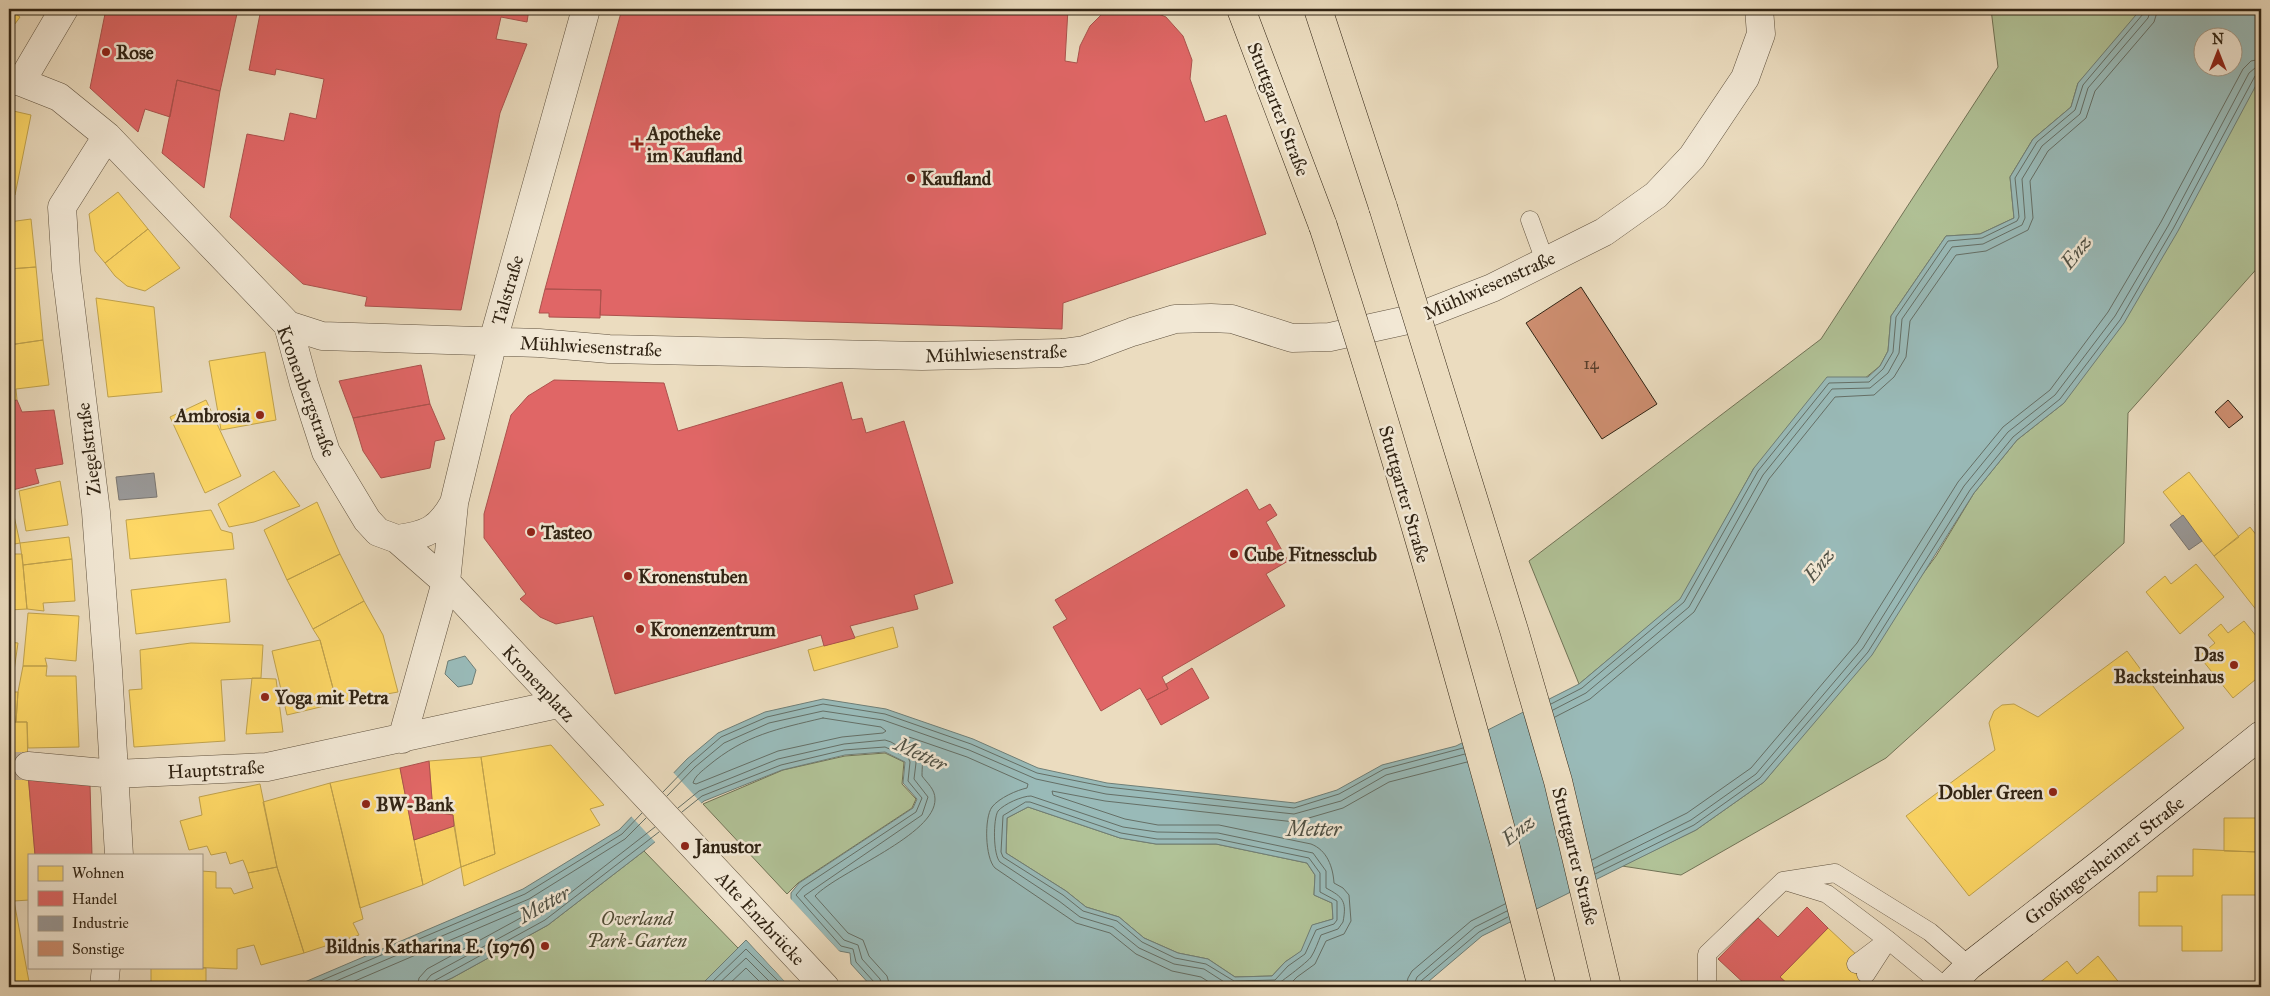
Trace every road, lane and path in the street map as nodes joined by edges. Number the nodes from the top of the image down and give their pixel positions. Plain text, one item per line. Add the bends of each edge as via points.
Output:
1 (64, 9) edge
2 (586, 9) edge
3 (1241, 9) edge
4 (1318, 9) edge
5 (1759, 9) edge
6 (15, 81) edge
7 (107, 136) junction
8 (1530, 220) dead end
9 (1545, 261) junction
10 (288, 325) junction
11 (493, 341) junction
12 (454, 503) junction
13 (396, 539) junction
14 (446, 582) junction
15 (558, 704) junction
16 (2261, 735) edge
17 (402, 739) junction
18 (28, 766) tunnel mouth
19 (115, 774) junction
20 (634, 783) joint
21 (119, 854) edge
22 (1783, 881) junction
23 (1888, 940) junction
24 (1969, 966) junction
25 (106, 968) edge
26 (1861, 969) dead end
27 (104, 987) edge
28 (826, 987) edge
29 (1542, 987) edge
30 (1607, 987) edge
31 (1709, 987) edge
32 (1947, 987) edge

1 - 6 street
2 - 11 street, Talstraße
3 - 29 main road, Stuttgarter Straße, bridge via 1323,226 1352,314 1455,661
4 - 30 main road, Stuttgarter Straße, bridge via 1511,620 1555,772
5 - 9 street, Mühlwiesenstraße via 1761,34 1745,78 1692,157 1656,195 1604,232
6 - 7 street, Kronenbergstraße via 60,97
7 - 10 street, Kronenbergstraße
7 - 19 street, Ziegelstraße via 62,207 66,270 96,512
8 - 9 lane
9 - 11 street, Mühlwiesenstraße via 1492,288 1412,320 1315,339 1292,338 1232,320 1211,318 1175,320 1084,350 1062,354 922,356 610,348
10 - 11 street, Mühlwiesenstraße via 322,336
10 - 13 street, Kronenbergstraße via 326,452 367,520 378,532
11 - 12 street, Talstraße
12 - 13 street, Talstraße via 445,520 430,532
12 - 14 street
13 - 14 street, Kronenplatz
14 - 15 street, Kronenplatz
14 - 17 street
15 - 17 street, Hauptstraße
15 - 20 street, Kronenplatz
16 - 24 street, Großingersheimer Straße
17 - 19 street, Hauptstraße via 267,767
18 - 19 street, Hauptstraße
19 - 21 street, Ziegelstraße
20 - 28 street, Alte Enzbrücke
22 - 23 lane via 1827,894
22 - 24 lane via 1835,873 1930,932
22 - 31 lane via 1707,954 1706,985
23 - 26 lane
23 - 32 lane
24 - 32 street, Großingersheimer Straße
25 - 27 street

